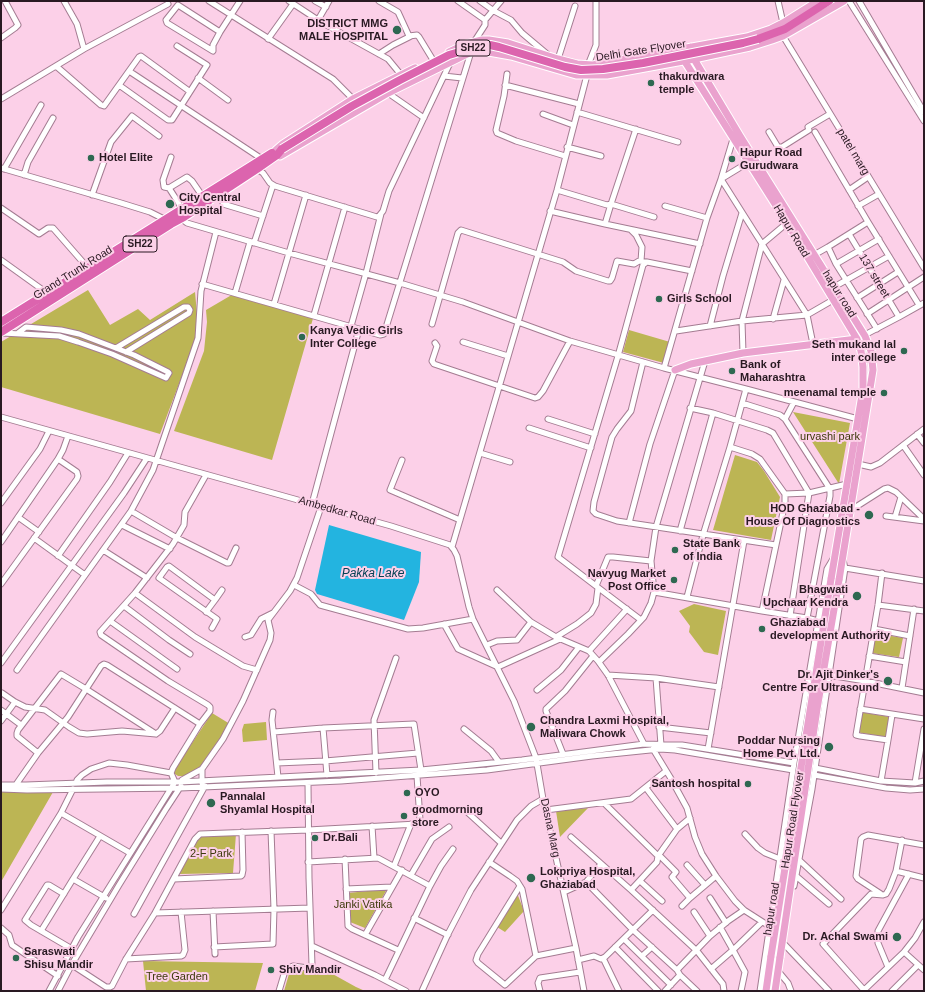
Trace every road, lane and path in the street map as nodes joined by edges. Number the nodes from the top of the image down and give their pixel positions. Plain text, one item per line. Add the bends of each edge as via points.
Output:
1 (5, 1) edge
2 (64, 1) edge
3 (209, 1) edge
4 (240, 1) edge
5 (315, 1) edge
6 (329, 1) edge
7 (379, 1) edge
8 (458, 1) edge
9 (480, 1) edge
10 (501, 1) edge
11 (596, 1) edge
12 (778, 1) edge
13 (818, 1) edge
14 (829, 1) edge
15 (844, 1) edge
16 (849, 1) edge
17 (859, 1) edge
18 (291, 2) edge
19 (168, 4) dead end
20 (575, 6) dead end
21 (326, 7) junction
22 (494, 11) junction
23 (230, 15) junction
24 (318, 20) junction
25 (485, 20) junction
26 (783, 23) junction
27 (483, 27) junction
28 (220, 32) junction
29 (411, 36) junction
30 (783, 36) junction
31 (1, 38) edge
32 (268, 39) junction
33 (482, 40) junction
34 (474, 42) junction
35 (502, 42) junction
36 (177, 46) dead end
37 (691, 47) junction
38 (84, 50) junction
39 (472, 52) junction
40 (379, 54) junction
41 (500, 54) junction
42 (683, 55) junction
43 (550, 57) junction
44 (558, 59) junction
45 (694, 59) junction
46 (433, 60) junction
47 (451, 61) junction
48 (588, 65) junction
49 (56, 66) junction
50 (129, 71) junction
51 (507, 74) dead end
52 (401, 75) junction
53 (587, 75) junction
54 (444, 76) junction
55 (198, 78) junction
56 (462, 78) junction
57 (406, 84) junction
58 (119, 85) junction
59 (505, 85) junction
60 (190, 91) junction
61 (388, 93) junction
62 (910, 94) junction
63 (916, 98) junction
64 (1, 99) edge
65 (353, 99) junction
66 (228, 100) dead end
67 (924, 102) edge
68 (579, 104) junction
69 (41, 105) dead end
70 (180, 105) junction
71 (577, 112) junction
72 (924, 112) edge
73 (542, 114) dead end
74 (830, 114) junction
75 (53, 118) dead end
76 (424, 118) junction
77 (924, 121) edge
78 (573, 125) junction
79 (636, 129) junction
80 (769, 132) dead end
81 (815, 132) dead end
82 (159, 136) dead end
83 (733, 139) junction
84 (678, 142) dead end
85 (567, 147) junction
86 (278, 151) junction
87 (565, 156) junction
88 (601, 156) dead end
89 (171, 157) dead end
90 (262, 159) junction
91 (749, 162) junction
92 (3, 169) edge
93 (257, 169) junction
94 (24, 175) junction
95 (868, 177) junction
96 (721, 179) junction
97 (273, 185) junction
98 (169, 188) junction
99 (556, 190) junction
100 (849, 190) junction
101 (92, 194) junction
102 (879, 194) junction
103 (306, 195) junction
104 (203, 197) junction
105 (224, 204) dead end
106 (611, 204) junction
107 (664, 206) dead end
108 (858, 206) junction
109 (345, 207) junction
110 (1, 208) edge
111 (550, 210) junction
112 (742, 213) junction
113 (183, 214) junction
114 (381, 214) junction
115 (263, 216) junction
116 (654, 217) dead end
117 (707, 218) junction
118 (166, 220) junction
119 (868, 222) junction
120 (787, 223) junction
121 (605, 224) junction
122 (630, 230) junction
123 (216, 232) junction
124 (849, 234) junction
125 (879, 239) junction
126 (252, 242) junction
127 (700, 244) junction
128 (762, 244) junction
129 (828, 247) junction
130 (859, 251) junction
131 (289, 254) junction
132 (538, 255) junction
133 (814, 255) junction
134 (889, 256) junction
135 (1, 260) edge
136 (643, 262) junction
137 (329, 263) junction
138 (836, 264) junction
139 (88, 268) junction
140 (869, 268) junction
141 (924, 268) edge
142 (692, 272) junction
143 (898, 272) junction
144 (366, 273) junction
145 (924, 277) edge
146 (784, 280) junction
147 (846, 281) junction
148 (400, 283) junction
149 (202, 284) junction
150 (879, 284) junction
151 (834, 287) junction
152 (908, 288) junction
153 (48, 293) junction
154 (235, 293) junction
155 (440, 296) junction
156 (857, 298) junction
157 (833, 300) junction
158 (888, 300) junction
159 (274, 304) junction
160 (922, 304) edge
161 (867, 314) junction
162 (314, 315) junction
163 (807, 315) junction
164 (899, 317) junction
165 (773, 319) junction
166 (742, 321) junction
167 (1, 322) edge
168 (518, 323) junction
169 (432, 324) dead end
170 (351, 326) junction
171 (710, 326) junction
172 (358, 329) junction
173 (877, 330) junction
174 (676, 331) junction
175 (1, 332) edge
176 (18, 333) junction
177 (865, 336) junction
178 (857, 339) junction
179 (463, 342) dead end
180 (570, 342) junction
181 (435, 343) dead end
182 (813, 344) junction
183 (116, 348) junction
184 (126, 352) junction
185 (743, 353) junction
186 (508, 356) junction
187 (618, 356) junction
188 (705, 361) junction
189 (643, 362) junction
190 (664, 368) junction
191 (675, 370) junction
192 (700, 377) junction
193 (500, 386) junction
194 (746, 389) junction
195 (794, 402) junction
196 (742, 403) junction
197 (690, 408) junction
198 (712, 413) junction
199 (1, 417) edge
200 (548, 419) dead end
201 (785, 419) junction
202 (858, 419) junction
203 (737, 421) junction
204 (529, 428) dead end
205 (924, 429) edge
206 (49, 431) junction
207 (595, 434) junction
208 (917, 434) junction
209 (68, 436) junction
210 (924, 443) edge
211 (903, 445) junction
212 (730, 447) junction
213 (591, 448) junction
214 (128, 453) junction
215 (480, 453) junction
216 (147, 458) junction
217 (58, 459) junction
218 (402, 460) dead end
219 (157, 461) junction
220 (510, 462) dead end
221 (858, 464) junction
222 (206, 475) junction
223 (924, 475) edge
224 (847, 484) junction
225 (830, 489) junction
226 (809, 493) junction
227 (785, 494) junction
228 (901, 497) junction
229 (1, 504) edge
230 (312, 504) junction
231 (321, 507) junction
232 (851, 510) junction
233 (131, 511) junction
234 (886, 516) dead end
235 (18, 517) junction
236 (895, 517) junction
237 (460, 520) junction
238 (924, 520) edge
239 (628, 523) junction
240 (122, 524) junction
241 (656, 528) junction
242 (680, 531) junction
243 (39, 532) junction
244 (703, 535) junction
245 (34, 538) junction
246 (177, 538) junction
247 (744, 541) junction
248 (1, 542) edge
249 (776, 546) junction
250 (452, 547) junction
251 (236, 548) dead end
252 (170, 549) junction
253 (102, 550) junction
254 (835, 555) junction
255 (58, 556) junction
256 (842, 558) junction
257 (651, 561) junction
258 (71, 566) junction
259 (156, 566) junction
260 (845, 568) junction
261 (163, 572) junction
262 (882, 573) junction
263 (85, 575) junction
264 (147, 578) junction
265 (835, 580) junction
266 (924, 581) edge
267 (1, 584) edge
268 (294, 585) junction
269 (597, 587) junction
270 (222, 590) dead end
271 (497, 590) dead end
272 (654, 592) junction
273 (135, 593) junction
274 (687, 597) junction
275 (215, 600) junction
276 (878, 605) junction
277 (124, 606) junction
278 (732, 606) junction
279 (627, 609) junction
280 (914, 609) junction
281 (924, 611) edge
282 (206, 612) junction
283 (762, 612) junction
284 (274, 613) junction
285 (790, 616) junction
286 (807, 618) junction
287 (473, 619) junction
288 (110, 620) junction
289 (641, 620) junction
290 (818, 621) junction
291 (531, 622) junction
292 (444, 624) junction
293 (212, 628) dead end
294 (874, 630) junction
295 (910, 636) junction
296 (245, 637) dead end
297 (558, 638) junction
298 (487, 645) junction
299 (579, 647) junction
300 (190, 654) dead end
301 (591, 654) junction
302 (869, 656) junction
303 (396, 658) dead end
304 (2, 660) edge
305 (598, 662) junction
306 (906, 662) junction
307 (498, 667) junction
308 (177, 669) dead end
309 (17, 670) dead end
310 (257, 670) junction
311 (608, 675) junction
312 (829, 675) junction
313 (656, 678) junction
314 (865, 681) junction
315 (719, 687) junction
316 (902, 688) junction
317 (86, 689) junction
318 (537, 690) dead end
319 (2, 693) dead end
320 (924, 693) edge
321 (15, 702) junction
322 (175, 708) junction
323 (34, 709) junction
324 (860, 709) junction
325 (1, 710) edge
326 (273, 712) dead end
327 (6, 714) junction
328 (892, 715) junction
329 (924, 719) edge
330 (1, 721) edge
331 (63, 723) junction
332 (200, 724) junction
333 (21, 725) junction
334 (374, 725) junction
335 (658, 727) junction
336 (323, 728) junction
337 (464, 729) dead end
338 (924, 729) edge
339 (274, 732) junction
340 (711, 733) junction
341 (156, 734) junction
342 (888, 740) junction
343 (644, 744) junction
344 (923, 744) edge
345 (661, 745) junction
346 (653, 749) junction
347 (708, 749) junction
348 (796, 750) junction
349 (38, 753) junction
350 (418, 753) junction
351 (817, 753) junction
352 (563, 754) junction
353 (375, 757) junction
354 (325, 761) junction
355 (536, 761) junction
356 (499, 762) junction
357 (277, 763) junction
358 (794, 763) junction
359 (815, 768) junction
360 (202, 769) junction
361 (421, 770) junction
362 (793, 770) junction
363 (666, 771) junction
364 (171, 773) junction
365 (376, 773) junction
366 (327, 775) junction
367 (814, 775) junction
368 (417, 776) junction
369 (278, 777) junction
370 (185, 781) junction
371 (881, 781) junction
372 (924, 781) edge
373 (177, 782) junction
374 (308, 783) junction
375 (915, 783) junction
376 (203, 784) junction
377 (1, 785) edge
378 (74, 786) junction
379 (791, 786) junction
380 (15, 788) junction
381 (171, 788) junction
382 (180, 788) junction
383 (646, 788) junction
384 (1, 789) edge
385 (812, 789) junction
386 (924, 789) edge
387 (543, 799) junction
388 (604, 803) junction
389 (546, 810) junction
390 (466, 812) dead end
391 (61, 813) junction
392 (690, 818) junction
393 (411, 824) junction
394 (372, 826) junction
395 (449, 827) dead end
396 (677, 829) junction
397 (308, 830) junction
398 (271, 831) junction
399 (242, 832) junction
400 (745, 834) dead end
401 (100, 836) junction
402 (571, 838) dead end
403 (902, 840) junction
404 (501, 843) junction
405 (924, 844) edge
406 (453, 849) dead end
407 (130, 853) junction
408 (659, 856) junction
409 (374, 858) junction
410 (345, 859) junction
411 (780, 859) junction
412 (798, 859) junction
413 (308, 862) junction
414 (489, 862) junction
415 (601, 864) junction
416 (687, 865) dead end
417 (394, 866) junction
418 (402, 870) junction
419 (896, 871) junction
420 (909, 874) junction
421 (411, 875) junction
422 (716, 876) junction
423 (796, 876) junction
424 (924, 878) edge
425 (73, 879) junction
426 (174, 879) junction
427 (640, 881) junction
428 (586, 882) junction
429 (705, 885) junction
430 (430, 886) junction
431 (520, 886) junction
432 (392, 887) junction
433 (346, 889) junction
434 (631, 890) junction
435 (564, 892) junction
436 (64, 894) junction
437 (883, 895) junction
438 (104, 897) junction
439 (690, 898) junction
440 (710, 898) dead end
441 (841, 898) dead end
442 (110, 900) junction
443 (662, 901) dead end
444 (829, 904) dead end
445 (682, 906) dead end
446 (310, 908) junction
447 (274, 909) junction
448 (1, 910) edge
449 (653, 910) junction
450 (744, 910) junction
451 (213, 911) junction
452 (181, 912) junction
453 (694, 912) dead end
454 (155, 913) junction
455 (134, 914) dead end
456 (414, 918) junction
457 (762, 922) junction
458 (924, 922) edge
459 (726, 923) junction
460 (770, 926) junction
461 (720, 927) junction
462 (1, 928) edge
463 (633, 930) junction
464 (42, 931) junction
465 (365, 935) junction
466 (448, 935) junction
467 (710, 936) junction
468 (624, 939) junction
469 (785, 945) junction
470 (312, 946) junction
471 (214, 947) junction
472 (615, 947) junction
473 (652, 947) junction
474 (576, 948) junction
475 (72, 949) junction
476 (398, 950) junction
477 (733, 950) junction
478 (697, 951) junction
479 (904, 952) junction
480 (215, 954) dead end
481 (536, 956) junction
482 (642, 956) junction
483 (768, 956) junction
484 (604, 958) junction
485 (126, 959) junction
486 (578, 960) junction
487 (66, 961) junction
488 (72, 964) junction
489 (779, 964) junction
490 (918, 965) junction
491 (888, 967) junction
492 (711, 969) junction
493 (677, 970) junction
494 (924, 970) edge
495 (580, 972) junction
496 (680, 975) junction
497 (58, 976) junction
498 (385, 980) junction
499 (777, 982) junction
500 (788, 983) junction
501 (672, 985) junction
502 (863, 990) edge
503 (49, 991) edge
504 (58, 991) edge
505 (279, 991) edge
506 (406, 991) edge
507 (422, 991) edge
508 (540, 991) edge
509 (584, 991) edge
510 (619, 991) edge
511 (658, 991) edge
512 (665, 991) edge
513 (697, 991) edge
514 (724, 991) edge
515 (741, 991) edge
516 (760, 991) edge
517 (766, 991) edge
518 (775, 991) edge
519 (791, 991) edge
520 (829, 991) edge
521 (893, 991) edge

1 - 31 street via 18,25
2 - 38 street via 77,24
3 - 23 street
4 - 23 street
5 - 21 street
6 - 21 street
7 - 29 street via 398,12 408,36
8 - 25 street
9 - 22 street
10 - 22 street
11 - 48 street via 596,45
12 - 26 street
13 - 26 main road
14 - 42 highway, Delhi Gate Flyover, bridge via 785,29 758,39
15 - 30 main road
16 - 62 street
17 - 62 street
18 - 24 street
18 - 32 street
19 - 38 street
20 - 44 street
21 - 24 street
22 - 25 street
22 - 43 street via 514,22 522,33
23 - 28 street
23 - 32 street
24 - 40 street
25 - 27 street
26 - 37 main road via 744,38
27 - 33 street
27 - 34 street
28 - 28 street via 213,45 213,51 166,20 178,4
29 - 40 street
29 - 46 street via 419,37
30 - 45 main road via 750,47
30 - 74 street, patel marg
32 - 65 street via 333,79
33 - 34 main road
33 - 35 main road
34 - 46 main road
35 - 41 main road
35 - 43 main road
36 - 55 street via 207,65
37 - 42 main road
37 - 45 main road, hapur road
38 - 49 street
39 - 41 main road
39 - 47 main road
39 - 56 street
40 - 52 street
41 - 53 main road via 576,75
42 - 45 main road
42 - 48 main road
42 - 53 main road via 606,75
42 - 83 main road, Hapur Road
42 - 86 highway, Delhi Gate Flyover / SH22, bridge via 602,69 581,70 565,68 490,45 475,47 449,55 400,80
43 - 44 main road
44 - 48 main road
45 - 133 main road, hapur road
46 - 52 main road
47 - 54 street
47 - 57 main road
49 - 58 street via 104,106
49 - 64 street
50 - 58 street
50 - 60 street via 141,56
50 - 70 street
51 - 59 street
52 - 57 street
52 - 65 main road
53 - 68 street
54 - 56 street
54 - 76 street
55 - 60 street
55 - 66 street
56 - 148 street
57 - 61 main road
58 - 70 street via 170,121
59 - 68 street
59 - 87 street via 497,133
60 - 70 street
61 - 76 street
61 - 86 main road via 280,156
62 - 63 street
62 - 77 street
63 - 67 street
63 - 72 street
65 - 86 main road via 283,144
68 - 71 street
69 - 92 street
70 - 90 street
71 - 78 street
71 - 79 street
73 - 78 street
74 - 80 street via 808,127 809,130 782,148 778,147
74 - 95 street, patel marg
75 - 94 street via 28,162
76 - 114 street via 389,190
78 - 85 street
79 - 84 street
79 - 106 street
81 - 100 street
82 - 101 street via 132,116 111,142
83 - 91 main road, Hapur Road
83 - 96 street
85 - 87 street
85 - 88 street
86 - 90 highway, Grand Trunk Road
86 - 93 highway, Grand Trunk Road / SH22
87 - 99 street
89 - 98 street via 163,184
90 - 104 highway, Grand Trunk Road
91 - 96 street
91 - 120 main road, Hapur Road
92 - 94 street
93 - 97 street
93 - 113 highway, Grand Trunk Road / SH22
94 - 101 street
95 - 100 street
95 - 102 street, patel marg
96 - 112 street
96 - 117 street
97 - 103 street
97 - 115 street
98 - 104 street via 187,177
98 - 113 street
99 - 106 street
99 - 111 street
100 - 108 street
101 - 118 street via 150,212
102 - 108 street
102 - 141 street, patel marg
103 - 109 street
103 - 131 street
104 - 113 highway, Grand Trunk Road / SH22 via 193,202
105 - 115 street
106 - 116 street
106 - 121 street
107 - 117 street
108 - 119 street
109 - 114 street via 377,217
109 - 137 street
110 - 139 street via 39,234 53,228
111 - 121 street
111 - 132 street
112 - 128 street
112 - 171 street
113 - 118 highway, Grand Trunk Road / SH22
113 - 123 street via 185,222
113 - 175 highway, Grand Trunk Road / SH22
114 - 144 street
115 - 126 street
117 - 127 street
118 - 139 highway, Grand Trunk Road / SH22
119 - 124 street
119 - 125 street
120 - 128 street
120 - 157 main road, Hapur Road
121 - 122 street
122 - 127 street
122 - 136 street via 641,243
123 - 126 street
123 - 149 street
124 - 129 street
124 - 130 street, 137 street
125 - 130 street
125 - 134 street
126 - 131 street
126 - 154 street
127 - 142 street
128 - 146 street
128 - 166 street
129 - 133 street
129 - 138 street
130 - 138 street
130 - 140 street, 137 street
131 - 137 street
131 - 159 street
132 - 136 street via 563,262 576,271 608,281 612,278 617,261 634,264
132 - 155 street via 461,230
132 - 168 street
133 - 151 main road, hapur road
134 - 140 street
134 - 143 street
135 - 153 street
136 - 142 street
136 - 187 street
137 - 144 street
137 - 162 street
138 - 147 street
139 - 153 highway, Grand Trunk Road / SH22
140 - 147 street
140 - 150 street, 137 street
142 - 174 street
143 - 150 street
143 - 152 street
144 - 148 street
144 - 170 street
145 - 152 street
146 - 163 street
146 - 165 street
147 - 151 street
147 - 156 street
148 - 155 street
148 - 172 street via 384,334
149 - 154 street
149 - 219 street via 198,338
150 - 156 street
150 - 158 street, 137 street
151 - 177 main road, hapur road
152 - 158 street
152 - 160 street
153 - 167 highway, Grand Trunk Road / SH22
154 - 159 street
155 - 168 street
155 - 169 street
156 - 161 street
157 - 163 street
157 - 178 main road, Hapur Road
158 - 161 street
158 - 164 street, 137 street
159 - 162 street
160 - 164 street
161 - 173 street
162 - 170 street
163 - 165 street
163 - 182 street
164 - 173 street
165 - 166 street
166 - 171 street
166 - 185 street
168 - 180 street
168 - 186 street
170 - 172 street
171 - 174 street
172 - 230 street
173 - 177 street
174 - 190 street
175 - 176 street
176 - 183 street via 26,327 61,330
176 - 184 street via 59,336 112,354 166,378 168,376 168,372
177 - 178 street
177 - 221 main road, hapur road via 871,352 873,370
178 - 182 main road
178 - 202 main road, Hapur Road via 864,367
179 - 186 street
180 - 187 street
180 - 193 street via 543,391 535,398
181 - 193 street via 437,346 432,361 434,364
182 - 185 main road
183 - 184 street
183 - 184 street via 188,307 189,313
185 - 188 main road
186 - 193 street
187 - 189 street
187 - 207 street
188 - 191 main road
188 - 192 street
189 - 190 street
189 - 239 street via 631,411 612,437 592,508 596,514
190 - 191 street
191 - 192 street
191 - 239 street via 650,444
192 - 194 street
192 - 197 street
193 - 215 street
194 - 195 street
194 - 196 street
195 - 201 street
195 - 202 street
196 - 201 street via 780,415
196 - 203 street
197 - 198 street
197 - 241 street
198 - 203 street
198 - 242 street
199 - 206 street, Ambedkar Road
200 - 207 street
201 - 225 street
202 - 224 main road, Hapur Road
203 - 212 street
203 - 226 street via 773,433
204 - 213 street
205 - 208 street
206 - 209 street, Ambedkar Road
206 - 229 street via 40,449
207 - 213 street
208 - 210 street
208 - 211 street
209 - 214 street, Ambedkar Road
209 - 217 street
211 - 221 street via 875,465 866,467
211 - 223 street
212 - 227 street via 760,458
212 - 244 street
213 - 269 street via 558,557
214 - 216 street, Ambedkar Road
214 - 255 street
215 - 220 street
215 - 237 street
216 - 219 street, Ambedkar Road
216 - 258 street
217 - 235 street
217 - 243 street via 77,472 78,476
218 - 237 street via 390,490
219 - 222 street, Ambedkar Road
219 - 233 street
221 - 232 main road, hapur road
222 - 230 street, Ambedkar Road
222 - 246 street via 185,512 184,525
224 - 225 street
224 - 254 main road, Hapur Road
225 - 226 street
225 - 286 street
226 - 227 street
226 - 285 street
227 - 249 street
228 - 232 street via 893,490 884,489
228 - 236 street
228 - 238 street
230 - 231 street, Ambedkar Road
231 - 250 street, Ambedkar Road via 444,542
231 - 268 street
232 - 256 main road, hapur road
233 - 240 street
233 - 246 street
234 - 236 street
235 - 243 street
235 - 248 street
236 - 238 street
237 - 250 street
239 - 241 street
240 - 252 street
240 - 253 street
241 - 242 street
241 - 257 street
242 - 244 street
243 - 245 street
244 - 247 street
244 - 274 street
245 - 255 street
245 - 267 street
246 - 251 street via 227,563
246 - 252 street
247 - 249 street
247 - 278 street
249 - 283 street
250 - 287 street via 457,556
252 - 259 street
253 - 263 street
253 - 264 street
254 - 265 main road, Hapur Road Flyover
254 - 290 street, hapur road via 827,569
255 - 258 street
256 - 260 street
256 - 265 main road, Hapur Road Flyover
257 - 269 street via 608,557
257 - 272 street
258 - 263 street
258 - 304 street
259 - 261 street
259 - 264 street
260 - 262 street
260 - 312 street
261 - 275 street via 169,566
261 - 282 street via 159,578
262 - 266 street
262 - 276 street
263 - 309 street
264 - 273 street
265 - 483 main road, Hapur Road Flyover, bridge
265 - 489 main road, Hapur Road Flyover, bridge
268 - 284 street
268 - 292 street via 311,594 320,604 396,626 414,629
269 - 279 street
269 - 297 street via 596,604 591,613
270 - 275 street
271 - 291 street
272 - 274 street
272 - 289 street via 648,610
273 - 277 street
273 - 310 street via 195,637 243,666
274 - 278 street
275 - 282 street
276 - 280 street
276 - 294 street
277 - 288 street
277 - 300 street
278 - 283 street
278 - 315 street
279 - 289 street
279 - 301 street
280 - 281 street
280 - 295 street
282 - 293 street via 216,620
283 - 285 street
284 - 296 street via 261,619 251,635
284 - 310 street via 268,620 270,640
285 - 286 street
286 - 290 street
287 - 292 street
287 - 298 street
288 - 308 street
288 - 332 street via 100,632 101,635 210,707 210,711
289 - 305 street
290 - 348 street, hapur road
291 - 297 street
291 - 298 street via 516,640 496,641
292 - 307 street via 458,649
294 - 295 street
294 - 302 street
295 - 306 street
297 - 299 street
297 - 307 street
298 - 307 street
299 - 301 street
299 - 318 street via 561,670
301 - 305 street
301 - 352 street via 564,691 546,709
302 - 306 street
302 - 314 street
303 - 334 street
305 - 311 street
306 - 316 street
307 - 355 street via 514,701
310 - 360 street via 223,739
311 - 313 street
311 - 343 street
312 - 314 street
312 - 351 street
313 - 315 street
313 - 335 street
314 - 316 street
314 - 324 street
315 - 340 street
316 - 320 street
317 - 322 street via 104,664
317 - 323 street via 61,674
317 - 331 street
317 - 341 street
319 - 321 street
321 - 323 street
321 - 327 street
322 - 332 street
322 - 341 street
323 - 331 street via 45,710
323 - 333 street
324 - 328 street
324 - 342 street via 856,734
325 - 327 street
326 - 339 street
327 - 330 street
327 - 333 street
328 - 329 street
328 - 342 street
331 - 341 street via 79,733 87,734 122,731
331 - 349 street
332 - 364 street
333 - 349 street via 18,736
334 - 336 street
334 - 350 street via 414,724
334 - 353 street
335 - 340 street
335 - 345 street
336 - 339 street
336 - 354 street
337 - 356 street via 491,751
338 - 344 street
339 - 357 street
340 - 347 street
342 - 371 street
343 - 345 street
343 - 352 street
344 - 375 street
345 - 347 street
346 - 355 street
346 - 362 street via 675,750
346 - 363 street
347 - 358 street
348 - 351 street
348 - 358 street, hapur road
349 - 380 street
350 - 353 street
350 - 361 street
351 - 359 street
352 - 355 street
353 - 354 street
353 - 365 street
354 - 357 street
354 - 366 street
355 - 356 street
355 - 368 street via 487,770
355 - 387 street, Dasna Marg
356 - 361 street
357 - 369 street
358 - 362 street, hapur road
359 - 367 street
359 - 371 street
360 - 373 street
360 - 376 street
361 - 365 street
362 - 379 street, hapur road
363 - 383 street
363 - 392 street
364 - 373 street
364 - 378 street via 109,764 92,769
365 - 366 street
366 - 369 street
367 - 385 street
367 - 386 street via 886,788
368 - 374 street
368 - 393 street via 420,820 417,824
369 - 376 street
370 - 373 street
370 - 376 street
370 - 382 street
371 - 375 street
372 - 375 street
373 - 378 street
373 - 381 street
374 - 376 street
374 - 397 street
376 - 382 street
376 - 455 street
377 - 380 street
378 - 380 street
378 - 381 street
378 - 391 street
379 - 385 street
379 - 411 street, hapur road
380 - 384 street
381 - 382 street
381 - 407 street
382 - 442 street
383 - 388 street via 630,799
383 - 396 street
385 - 412 street
387 - 389 street, Dasna Marg
387 - 404 street via 525,811
388 - 389 street
388 - 408 street
389 - 435 street, Dasna Marg
390 - 404 street
391 - 401 street
391 - 448 street
392 - 396 street
392 - 422 street via 702,854
393 - 394 street
393 - 417 street
394 - 397 street
394 - 409 street
395 - 421 street via 432,839
396 - 408 street
397 - 398 street
397 - 413 street
398 - 399 street
398 - 447 street
399 - 426 street via 200,834
399 - 426 street via 241,876
400 - 411 street via 765,853
401 - 407 street
401 - 425 street
402 - 415 street
403 - 405 street
403 - 419 street
403 - 437 street via 868,835 861,839 856,873 858,879
404 - 414 street
406 - 430 street
407 - 438 street
408 - 427 street via 657,862
408 - 439 street via 676,872 672,877
409 - 410 street
409 - 417 street
410 - 413 street
410 - 433 street
411 - 460 street, hapur road
412 - 423 street
412 - 441 street
413 - 446 street
414 - 431 street
414 - 466 street
415 - 428 street
415 - 434 street
416 - 429 street
417 - 418 street
418 - 421 street
418 - 432 street
419 - 420 street
419 - 437 street via 889,889
420 - 424 street
420 - 491 street via 878,931 878,942
421 - 430 street
422 - 429 street
422 - 450 street
423 - 444 street
423 - 469 street
425 - 436 street
425 - 438 street
426 - 454 street
427 - 434 street
427 - 443 street
428 - 435 street
428 - 463 street
429 - 439 street
430 - 456 street
431 - 481 street
431 - 481 street via 476,960 505,985
432 - 433 street
432 - 465 street
433 - 465 street via 348,926
434 - 449 street
435 - 474 street, Dasna Marg
436 - 464 street
436 - 464 street via 47,885 26,918 27,922
437 - 502 street via 871,894 823,944
438 - 442 street
438 - 475 street
439 - 445 street
440 - 459 street
442 - 488 street
446 - 447 street
446 - 470 street
447 - 451 street
447 - 471 street via 273,944
449 - 463 street
449 - 478 street
450 - 457 street
450 - 459 street
451 - 452 street
451 - 471 street
452 - 454 street
452 - 485 street via 183,955
453 - 467 street
454 - 485 street
456 - 466 street
456 - 476 street
457 - 460 street
457 - 477 street
458 - 479 street
459 - 461 street
460 - 483 street, hapur road
461 - 467 street
461 - 477 street
462 - 497 street via 9,935 12,944
463 - 468 street
463 - 473 street
464 - 475 street
465 - 476 street
466 - 507 street
467 - 478 street
468 - 472 street
468 - 482 street
469 - 489 street via 783,961
469 - 520 street
470 - 498 street
470 - 505 street via 311,967 287,968
471 - 480 street
472 - 484 street
472 - 511 street
473 - 482 street
473 - 493 street
474 - 481 street
474 - 486 street, Dasna Marg
475 - 487 street
476 - 498 street
477 - 492 street
477 - 515 street via 745,972
478 - 492 street
478 - 493 street
479 - 490 street
479 - 491 street
482 - 501 street
483 - 516 street, hapur road
483 - 517 main road, Hapur Road Flyover
484 - 486 street via 594,956
484 - 510 street
485 - 488 street via 114,983 108,988
486 - 495 street, Dasna Marg
487 - 488 street
487 - 497 street
488 - 504 street
489 - 499 main road, Hapur Road Flyover
489 - 500 street
490 - 494 street
490 - 521 street
491 - 502 street
492 - 514 street via 723,984
493 - 496 street
495 - 508 street via 540,978
495 - 509 street, Dasna Marg
496 - 501 street
496 - 513 street
497 - 503 street
498 - 506 street
499 - 500 street
499 - 518 main road
500 - 519 street
501 - 512 street

